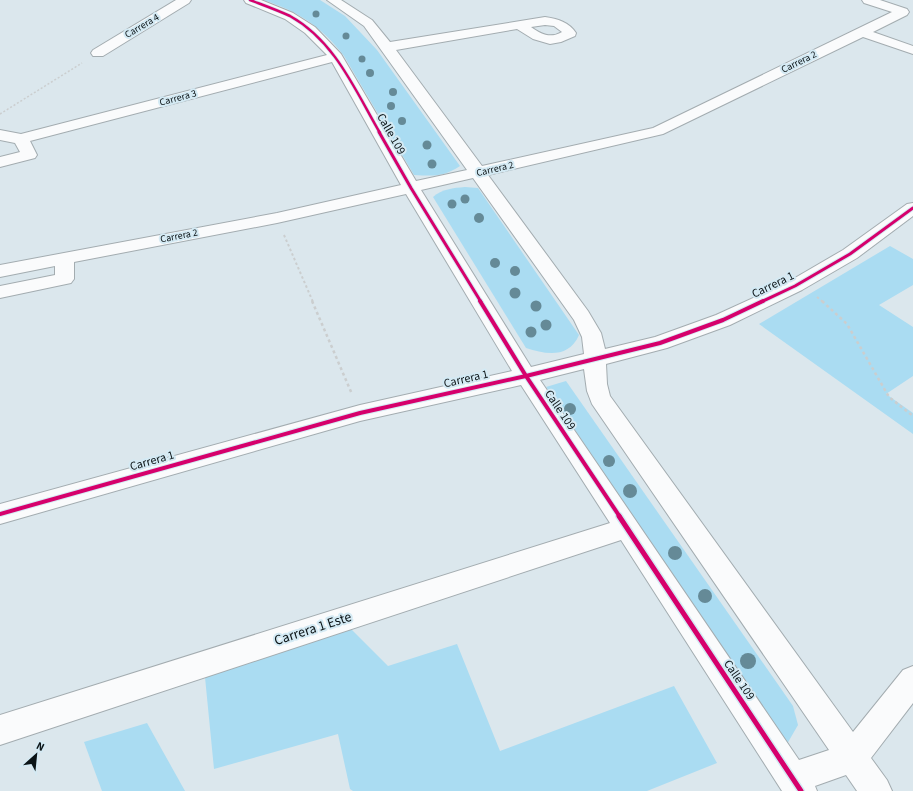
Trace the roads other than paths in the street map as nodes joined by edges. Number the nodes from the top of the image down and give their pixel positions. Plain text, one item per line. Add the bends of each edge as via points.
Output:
1 (185, 0) edge
2 (250, 0) edge
3 (334, 0) edge
4 (868, 0) edge
5 (519, 25) dead end
6 (862, 32) junction
7 (387, 47) junction
8 (913, 50) edge
9 (98, 53) road end
10 (336, 57) junction
11 (0, 135) edge
12 (21, 139) junction
13 (0, 162) edge
14 (478, 173) junction
15 (411, 188) junction
16 (913, 208) edge
17 (65, 258) junction
18 (0, 271) edge
19 (0, 292) edge
20 (594, 360) junction
21 (526, 376) junction
22 (0, 514) edge
23 (626, 528) junction
24 (913, 680) edge
25 (0, 730) edge
26 (852, 758) junction
27 (796, 785) edge
28 (876, 791) edge

1 - 9 street, Carrera 4
2 - 10 street, Calle 109 via 290,16 310,30
3 - 7 street via 368,22
4 - 6 street, Carrera 2 via 903,12
5 - 7 street
6 - 8 street
6 - 14 street, Carrera 2 via 658,131
7 - 14 street
10 - 12 street, Carrera 3
10 - 15 street, Calle 109
11 - 12 street
12 - 13 street via 29,155
14 - 15 street, Carrera 2
14 - 20 street via 589,328 594,343
15 - 17 street, Carrera 2 via 277,218
15 - 21 street, Calle 109
16 - 20 street, Carrera 1 via 850,254 795,286 723,320 688,333
17 - 18 street, Carrera 2
17 - 19 street via 64,279
20 - 21 street, Carrera 1
20 - 26 street via 595,386 600,398
21 - 22 street, Carrera 1 via 360,413
21 - 23 street, Calle 109
23 - 25 street, Carrera 1 Este
23 - 27 street, Calle 109
24 - 26 street
26 - 27 street
26 - 28 street

